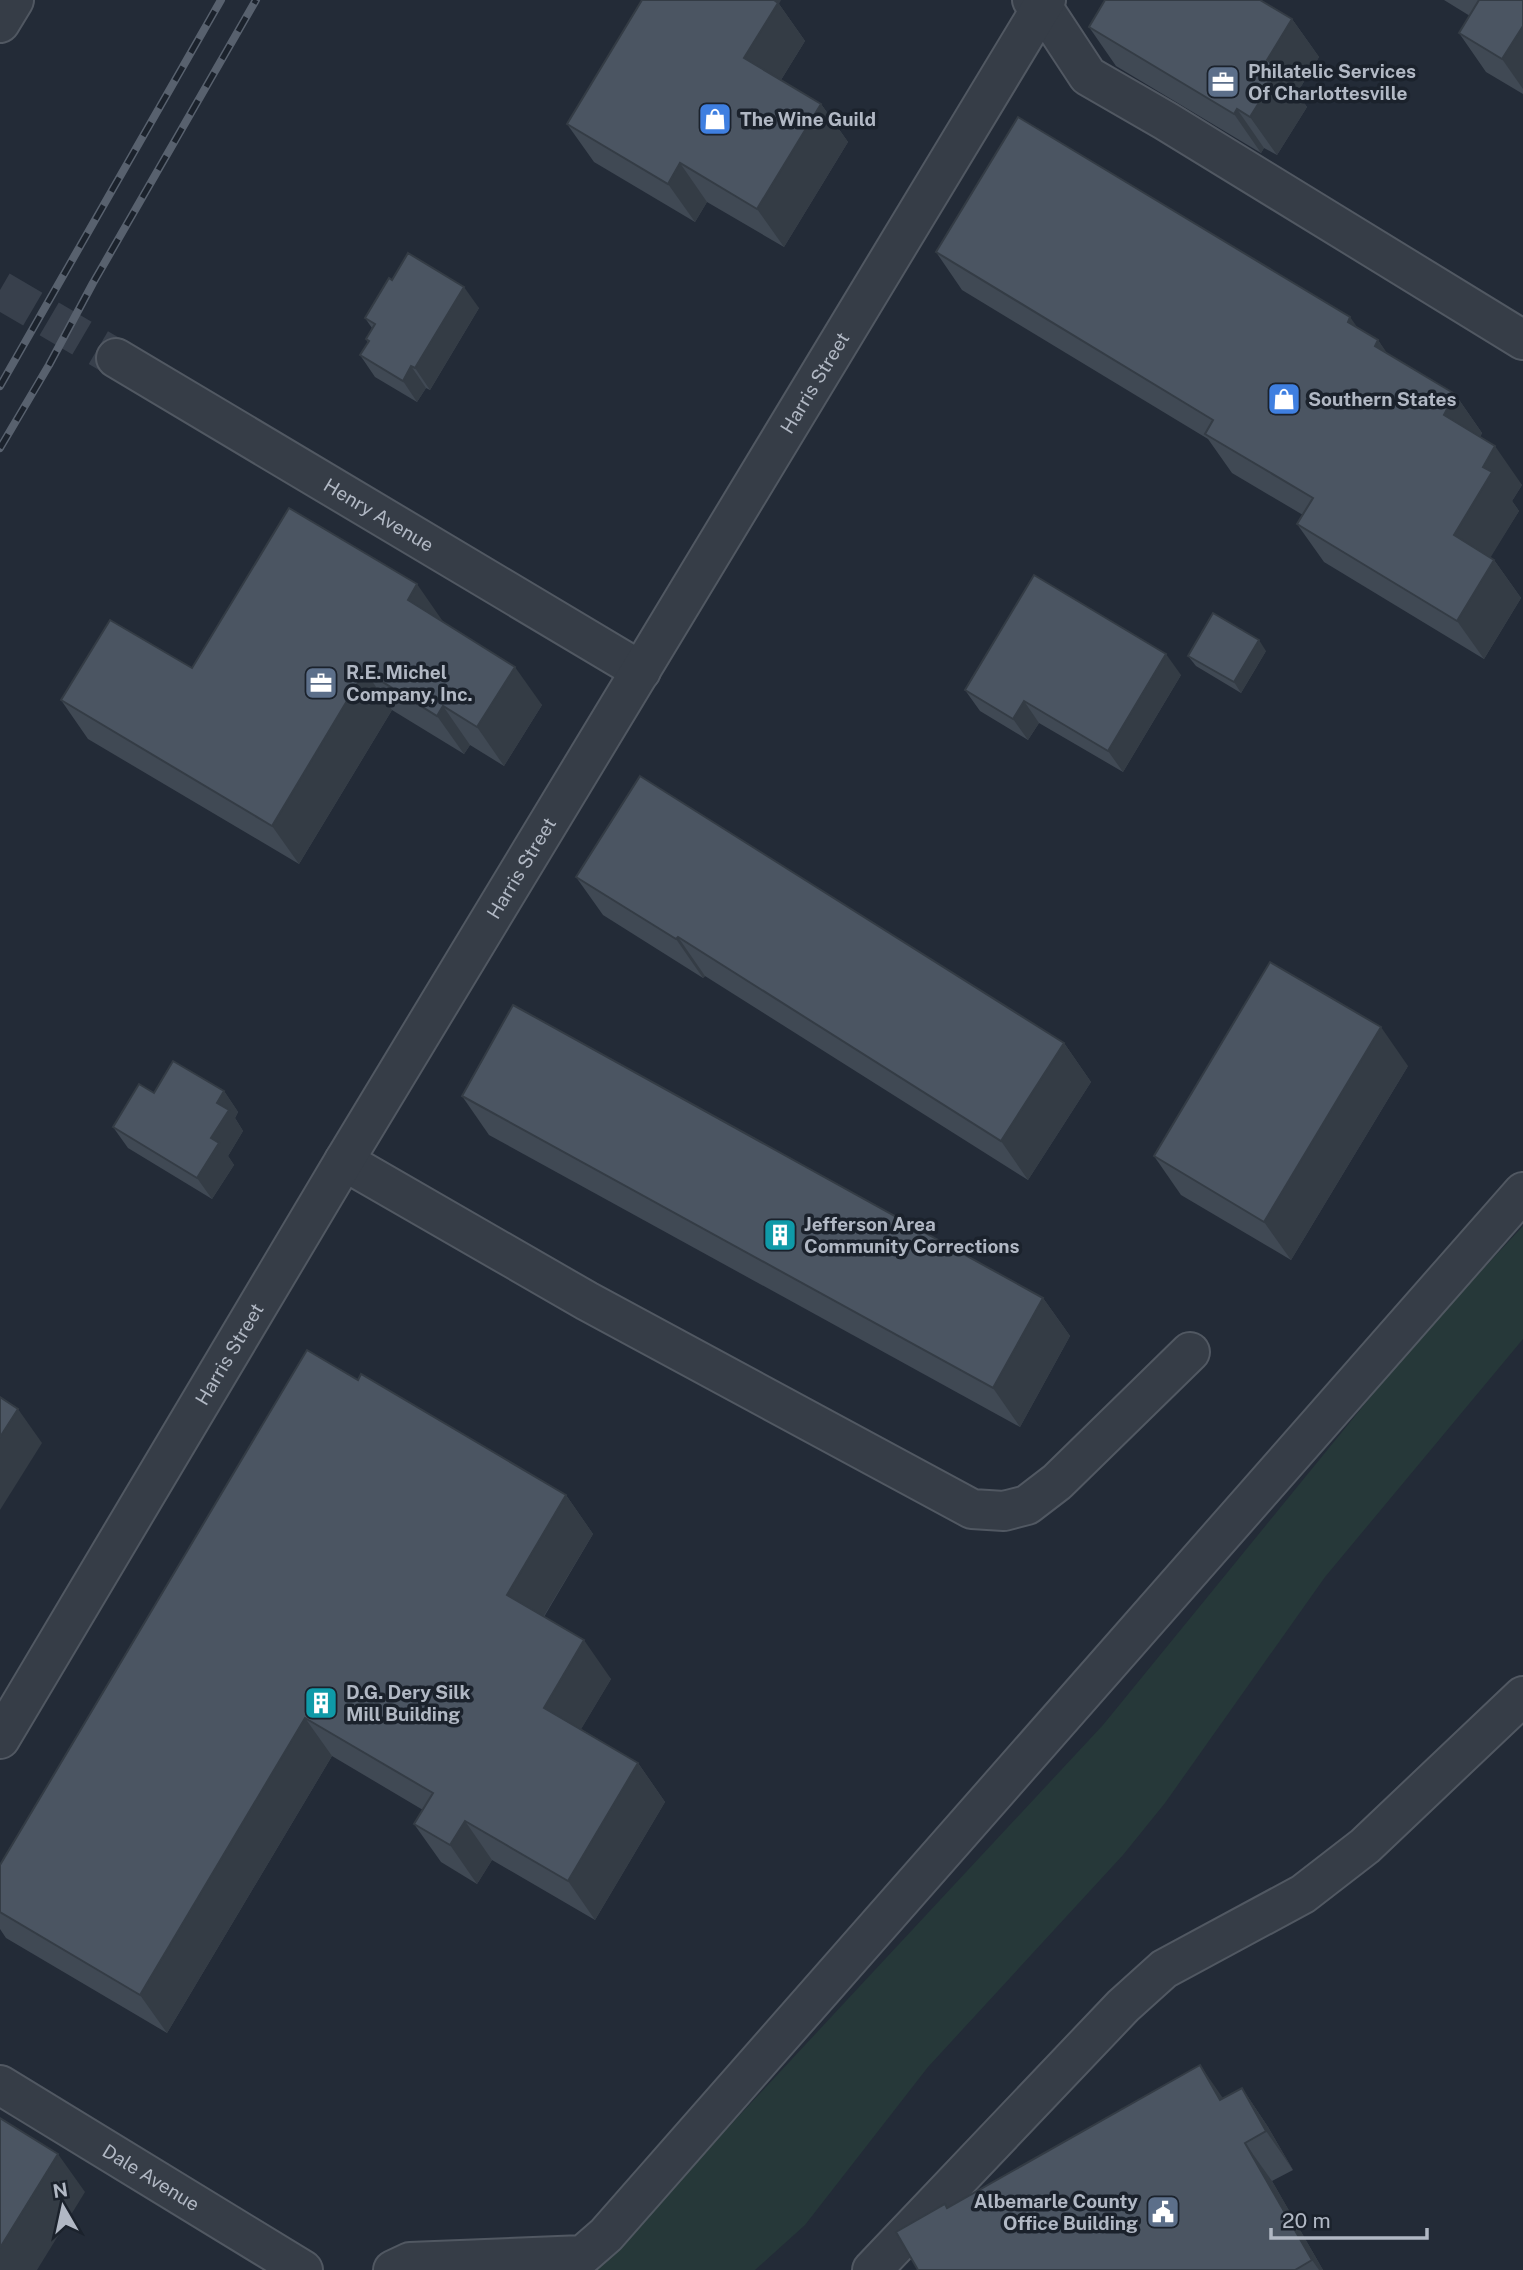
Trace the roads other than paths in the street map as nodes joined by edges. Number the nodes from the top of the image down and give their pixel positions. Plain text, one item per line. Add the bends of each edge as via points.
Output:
1 (14, 0) edge
2 (1040, 2) edge
3 (0, 23) edge
4 (1523, 340) edge
5 (116, 358) tunnel mouth
6 (641, 671) junction
7 (344, 1161) junction
8 (1523, 1192) edge
9 (1190, 1352) dead end
10 (1523, 1696) edge
11 (0, 1739) edge
12 (0, 2085) edge
13 (303, 2270) edge
14 (393, 2270) edge
15 (872, 2270) edge

1 - 3 street
2 - 4 street via 1088,76
2 - 6 street, Harris Street
5 - 6 street, Henry Avenue
6 - 7 street, Harris Street
7 - 9 street via 599,1308 972,1509 1004,1511 1027,1505 1057,1482
7 - 11 street, Harris Street
8 - 14 street via 606,2235 583,2255 410,2262
10 - 15 street via 1365,1846 1303,1894 1164,1969 1123,2006
12 - 13 street, Dale Avenue

